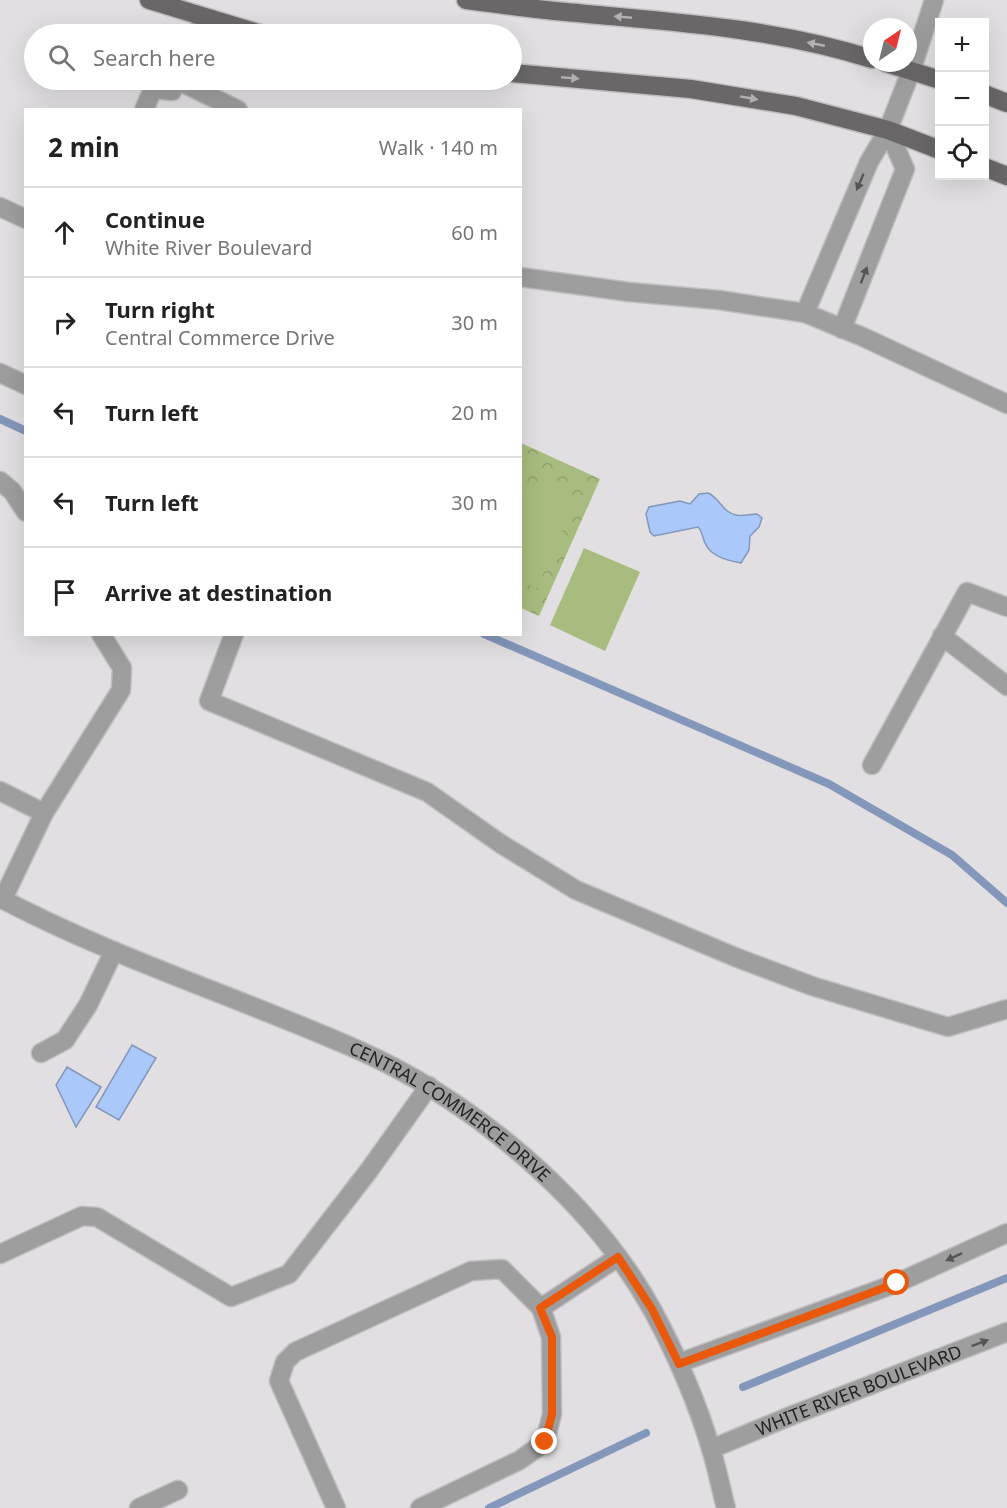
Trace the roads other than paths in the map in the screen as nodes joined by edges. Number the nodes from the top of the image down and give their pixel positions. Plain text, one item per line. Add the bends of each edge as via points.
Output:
1 (149, 0) edge
2 (466, 0) edge
3 (934, 0) edge
4 (204, 17) junction
5 (201, 24) edge
6 (227, 24) edge
7 (917, 52) edge
8 (863, 56) edge
9 (911, 72) edge
10 (914, 72) edge
11 (522, 74) edge
12 (935, 79) edge
13 (153, 90) edge
14 (197, 90) edge
15 (989, 96) edge
16 (1007, 103) edge
17 (145, 108) edge
18 (234, 108) edge
19 (888, 130) junction
20 (935, 148) edge
21 (989, 169) edge
22 (1007, 176) edge
23 (0, 207) edge
24 (24, 218) edge
25 (522, 277) edge
26 (805, 313) junction
27 (842, 329) junction
28 (0, 374) edge
29 (24, 381) edge
30 (1007, 404) edge
31 (0, 481) edge
32 (24, 509) edge
33 (1007, 607) edge
34 (102, 636) edge
35 (233, 636) edge
36 (942, 636) junction
37 (1007, 686) edge
38 (872, 765) dead end
39 (0, 791) edge
40 (44, 813) junction
41 (1, 899) edge
42 (114, 951) junction
43 (1006, 1011) edge
44 (41, 1053) dead end
45 (429, 1086) junction
46 (1007, 1233) edge
47 (0, 1254) edge
48 (618, 1257) junction
49 (540, 1308) junction
50 (1007, 1332) edge
51 (679, 1364) junction
52 (711, 1449) junction
53 (178, 1490) dead end
54 (139, 1508) edge
55 (336, 1508) edge
56 (420, 1508) edge
57 (726, 1508) edge

1 - 4 main road
8 -> 2 main road via 696,23
3 - 7 street
4 - 5 street
4 - 6 main road
9 - 19 street
10 - 12 main road
11 -> 19 main road via 691,89 796,106
13 - 17 street
14 - 18 street
15 - 16 main road
19 - 20 main road
19 -> 26 street via 869,162
27 -> 19 street via 905,170
21 - 22 main road
23 - 24 street
25 - 26 street
26 - 27 street
27 - 30 street
28 - 29 street
31 - 32 street
33 - 36 street via 967,592
34 - 40 street via 122,668 121,690
35 - 43 street via 209,701 427,792 576,890 812,986 948,1027
36 - 37 street
36 - 38 street
39 - 40 street
40 - 41 street
41 - 42 street, CENTRAL COMMERCE DRIVE
42 - 44 street via 88,1005 65,1040
42 - 45 street, CENTRAL COMMERCE DRIVE via 358,1050
45 - 47 street via 289,1274 231,1298 97,1217 82,1216
45 - 48 street, CENTRAL COMMERCE DRIVE via 492,1129 565,1194
46 -> 51 street via 897,1283
48 - 49 street
48 - 51 street, CENTRAL COMMERCE DRIVE via 652,1309
49 - 55 street via 502,1269 471,1271 295,1352 285,1362 279,1381
49 - 56 street via 552,1337 552,1414 545,1442 520,1460
52 -> 50 street, WHITE RIVER BOULEVARD
51 - 52 street, CENTRAL COMMERCE DRIVE
52 - 57 street, CENTRAL COMMERCE DRIVE
53 - 54 street

